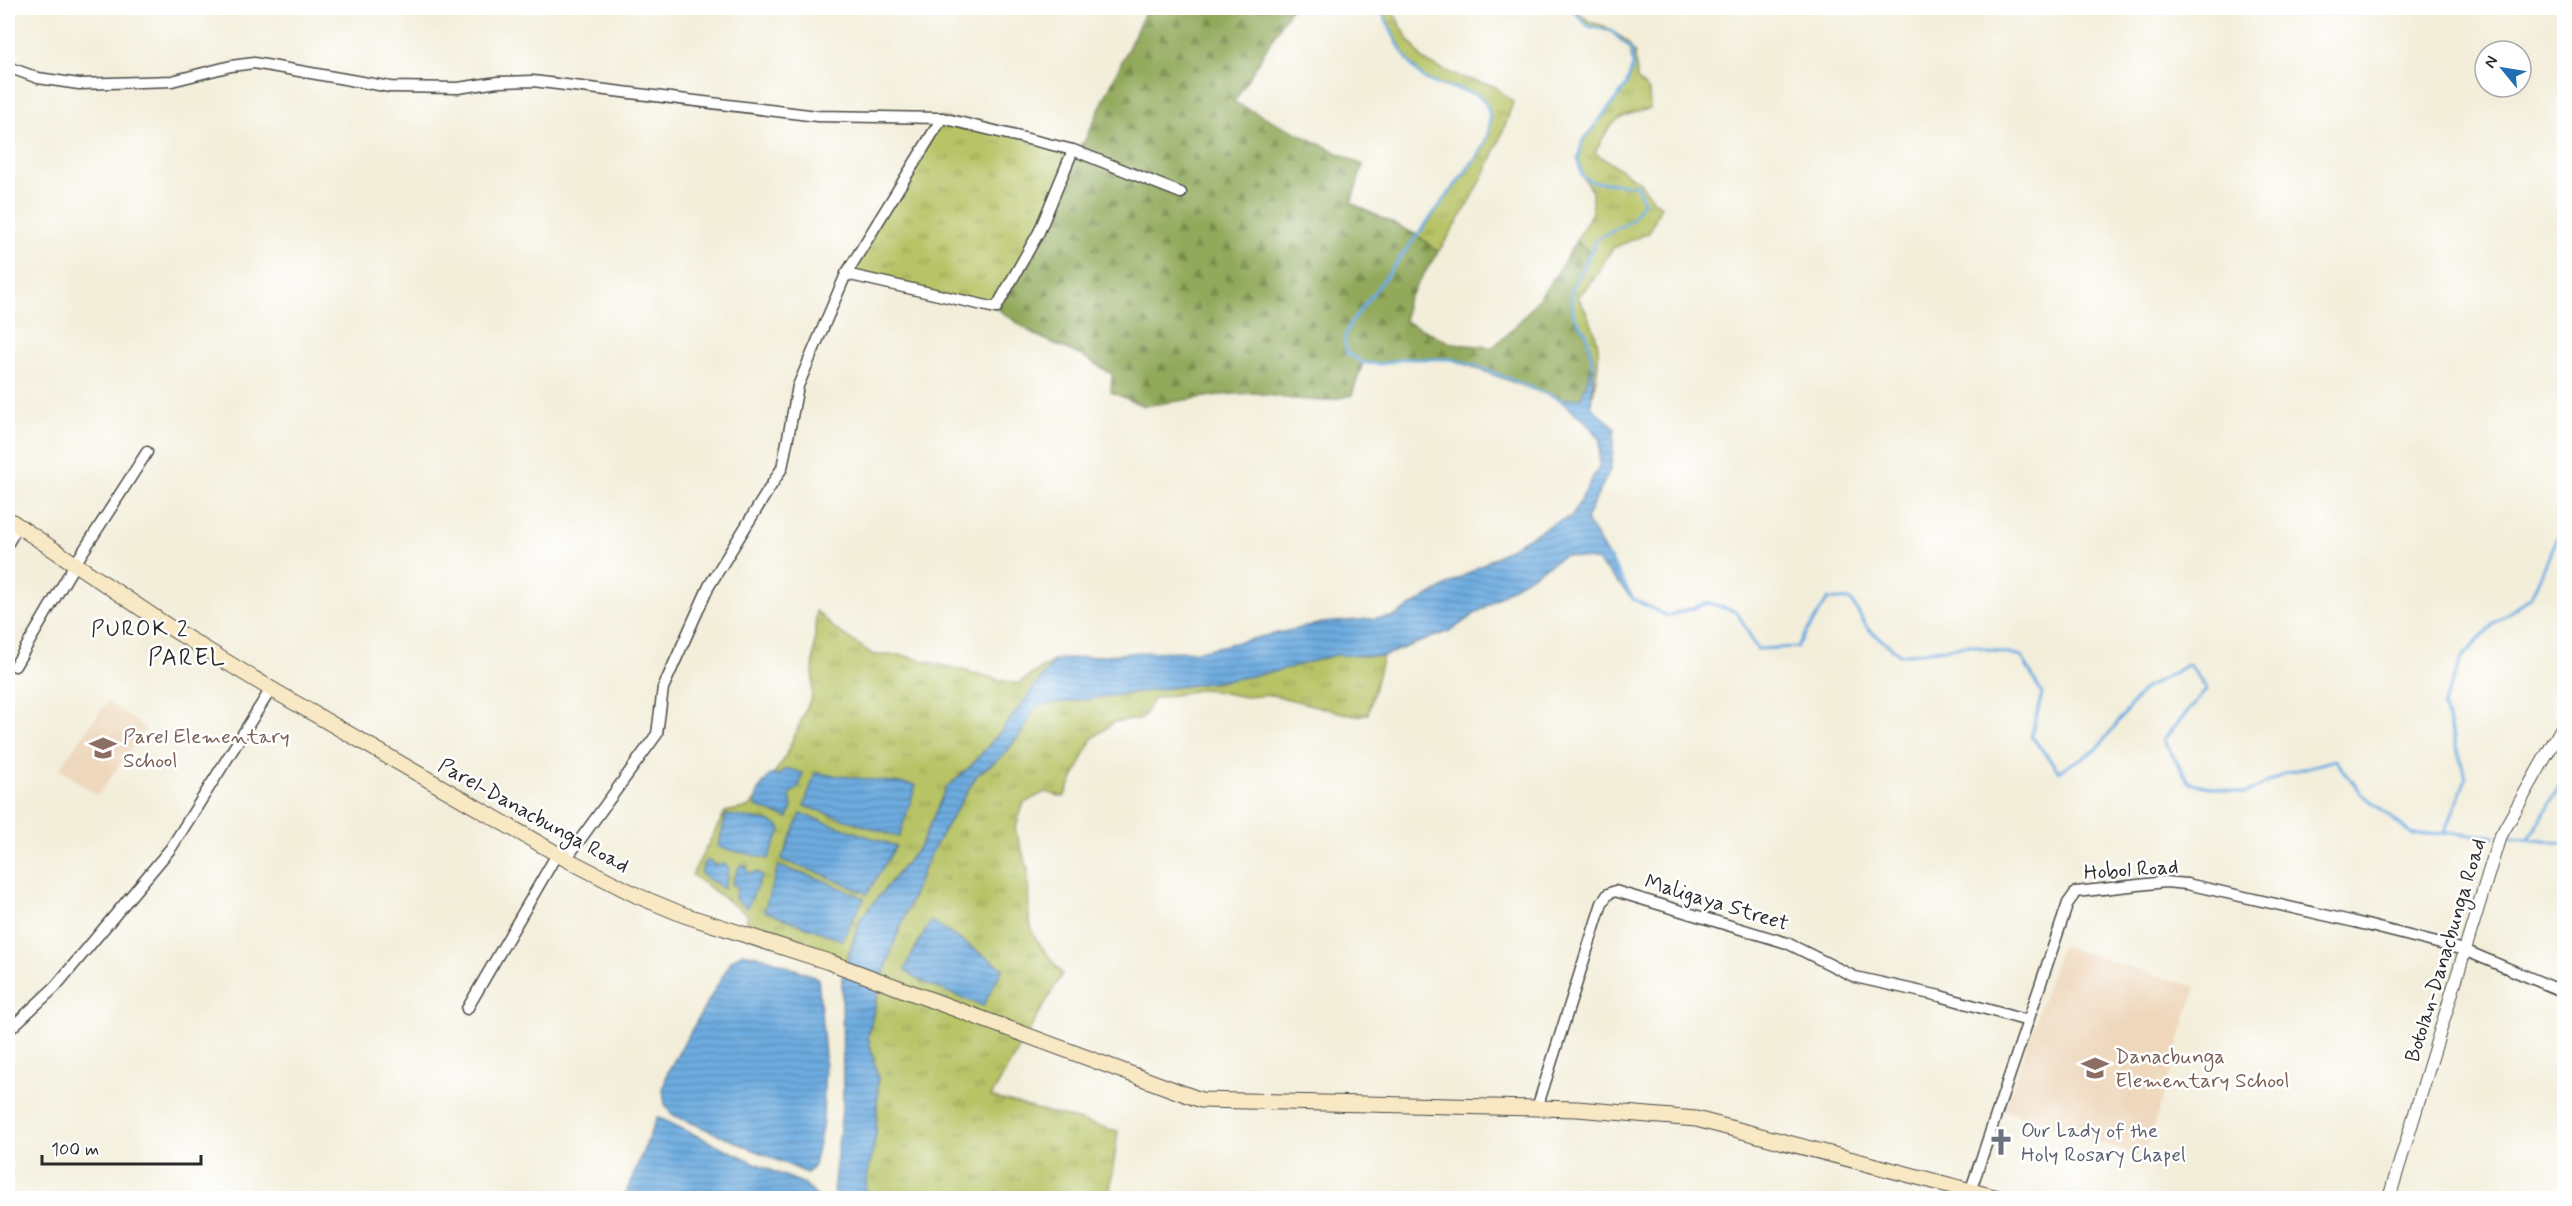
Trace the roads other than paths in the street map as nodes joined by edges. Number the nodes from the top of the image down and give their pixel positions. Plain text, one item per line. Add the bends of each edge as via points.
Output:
1 (8, 67) edge
2 (942, 118) junction
3 (1073, 150) junction
4 (1181, 194) dead end
5 (846, 274) junction
6 (147, 452) dead end
7 (13, 522) edge
8 (8, 543) edge
9 (75, 564) junction
10 (15, 666) dead end
11 (271, 689) junction
12 (2565, 724) edge
13 (562, 857) junction
14 (2463, 950) junction
15 (2565, 992) edge
16 (466, 1009) dead end
17 (2028, 1021) junction
18 (8, 1031) edge
19 (1537, 1108) junction
20 (1970, 1192) junction
21 (1998, 1198) edge
22 (2389, 1198) edge

1 - 2 street via 38,78 79,84 172,81 254,63 390,87 458,88 533,81 817,116
2 - 3 street
2 - 5 street
3 - 4 street
3 - 5 street via 1039,232 996,308
5 - 13 street via 798,386 782,468 709,586 663,688 657,734
6 - 9 street
7 - 8 street
7 - 9 main road, Parel-Danacbunga Road
9 - 10 street
9 - 11 main road, Parel-Danacbunga Road
11 - 13 main road, Parel-Danacbunga Road
11 - 18 street via 171,848 55,987
12 - 14 street, Botolan-Danacbunga Road via 2499,839
13 - 16 street
13 - 19 main road, Parel-Danacbunga Road via 684,915 829,962 1201,1100
14 - 15 street, Hobol Road
14 - 17 street, Hobol Road via 2187,884 2165,882 2082,890 2068,903
14 - 22 street, Botolan-Danacbunga Road
17 - 19 street, Maligaya Street via 1855,976 1787,943 1616,891 1602,903
17 - 20 street, Hobol Road
19 - 20 main road, Parel-Danacbunga Road via 1696,1119
20 - 21 main road, Parel-Danacbunga Road

